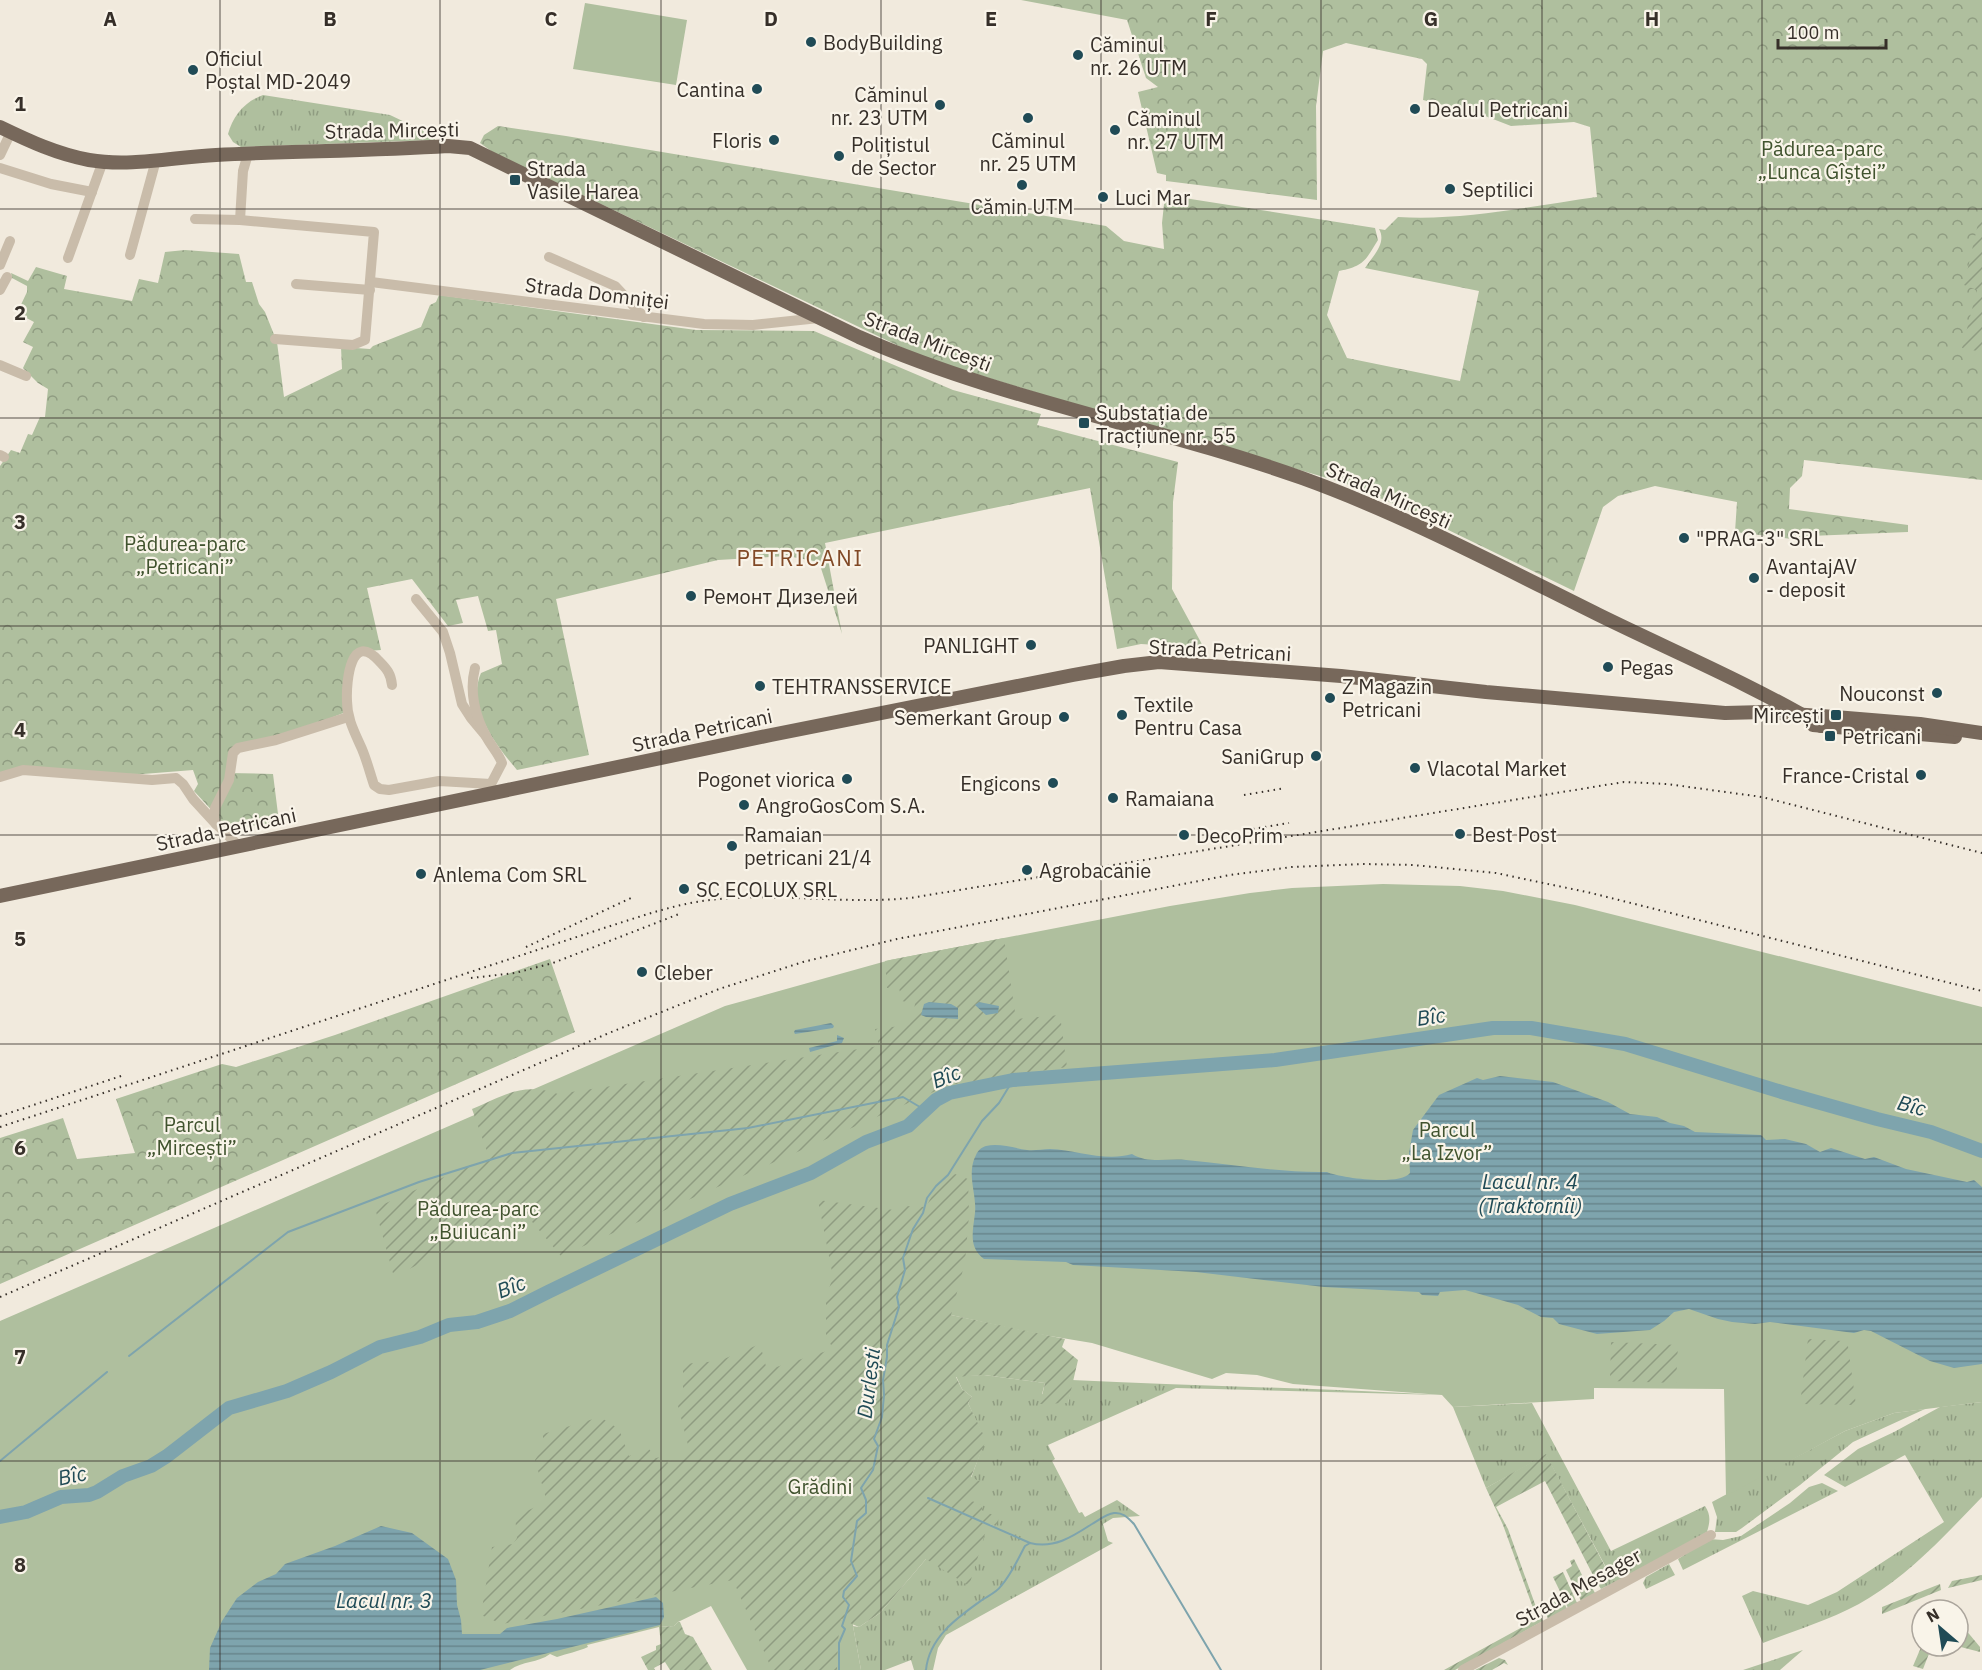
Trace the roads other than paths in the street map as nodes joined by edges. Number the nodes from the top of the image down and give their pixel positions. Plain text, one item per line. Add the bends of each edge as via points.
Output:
1 (6, 129) edge
2 (0, 154) edge
3 (248, 154) junction
4 (156, 160) junction
5 (103, 161) junction
6 (0, 168) edge
7 (92, 192) junction
8 (195, 219) dead end
9 (240, 220) junction
10 (10, 241) dead end
11 (130, 255) dead end
12 (549, 257) dead end
13 (68, 258) dead end
14 (0, 265) edge
15 (7, 277) dead end
16 (296, 284) dead end
17 (371, 286) junction
18 (0, 290) edge
19 (644, 317) junction
20 (819, 318) junction
21 (275, 339) dead end
22 (0, 365) edge
23 (26, 376) dead end
24 (416, 599) dead end
25 (475, 668) dead end
26 (392, 685) dead end
27 (1740, 714) junction
28 (1803, 715) junction
29 (348, 717) junction
30 (1821, 726) junction
31 (1982, 734) edge
32 (486, 736) junction
33 (0, 777) edge
34 (493, 789) junction
35 (216, 824) junction
36 (239, 846) junction
37 (0, 896) edge
38 (1711, 1535) dead end
39 (1463, 1670) edge

1 - 2 street
1 - 5 main road, Strada Mircești via 51,150
3 - 4 main road, Strada Mircești
3 - 9 street
3 - 20 main road, Strada Mircești via 470,148
4 - 5 main road, Strada Mircești
4 - 11 street
5 - 7 street
6 - 7 street
7 - 13 street
8 - 9 street
9 - 17 street via 374,232
10 - 14 street
12 - 19 street via 615,286
15 - 18 street
16 - 17 street, Strada Domniței
17 - 19 street, Strada Domniței
17 - 21 street via 367,336 362,343
19 - 20 street, Strada Domniței via 704,324
20 - 28 main road, Strada Mircești via 900,355 976,382 1303,478 1694,659
22 - 23 street
24 - 32 street via 445,636 459,696
25 - 32 street via 472,694
26 - 29 street via 387,670 373,654 357,654 348,678
27 - 28 main road, Strada Petricani
27 - 30 main road, Strada Petricani
27 - 34 main road, Strada Petricani via 1159,662 1073,675
28 - 30 main road, Strada Mircești
28 - 31 main road, Strada Petricani via 1920,724
29 - 34 street via 374,785 380,789 439,781
29 - 35 street via 238,748 233,753 229,780 215,808
30 - 31 main road, Strada Petricani via 1946,737
32 - 34 street via 502,763
33 - 35 street via 23,770 152,780 176,778
34 - 36 main road, Strada Petricani
35 - 36 street
36 - 37 main road, Strada Petricani
38 - 39 street, Strada Mesager

